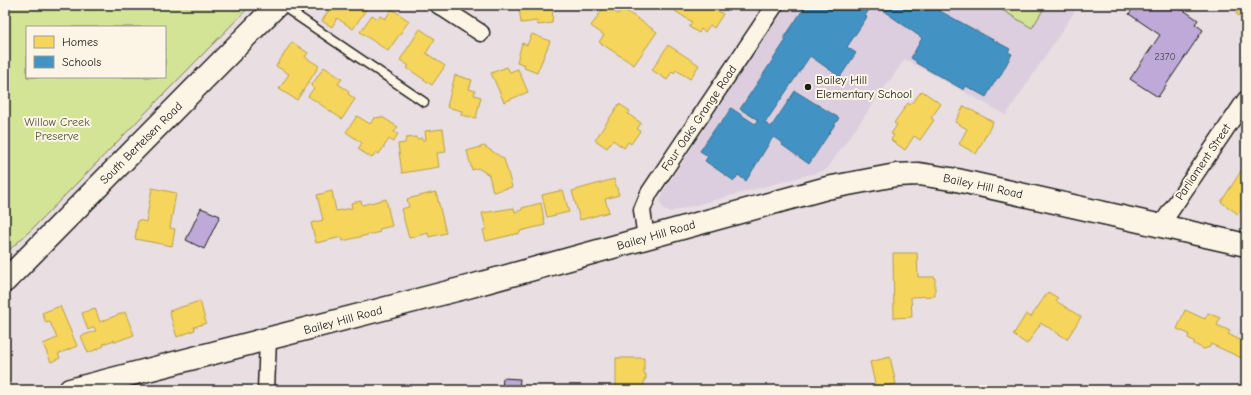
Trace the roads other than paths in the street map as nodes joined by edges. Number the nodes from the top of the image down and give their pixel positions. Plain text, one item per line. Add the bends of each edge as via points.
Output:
1 (277, 5) edge
2 (281, 5) edge
3 (438, 5) edge
4 (775, 5) edge
5 (481, 33) dead end
6 (1246, 99) edge
7 (424, 102) dead end
8 (1161, 225) junction
9 (646, 238) junction
10 (1246, 245) edge
11 (5, 281) edge
12 (268, 339) junction
13 (70, 390) edge
14 (266, 390) edge

1 - 11 main road, South Bertelsen Road
2 - 7 lane
3 - 5 street
4 - 9 street, Four Oaks Grange Road via 649,192 642,210
6 - 8 street, Parliament Street
8 - 9 main road, Bailey Hill Road via 919,174 875,177 827,188
8 - 10 main road, Bailey Hill Road
9 - 12 main road, Bailey Hill Road
12 - 13 main road, Bailey Hill Road
12 - 14 street

